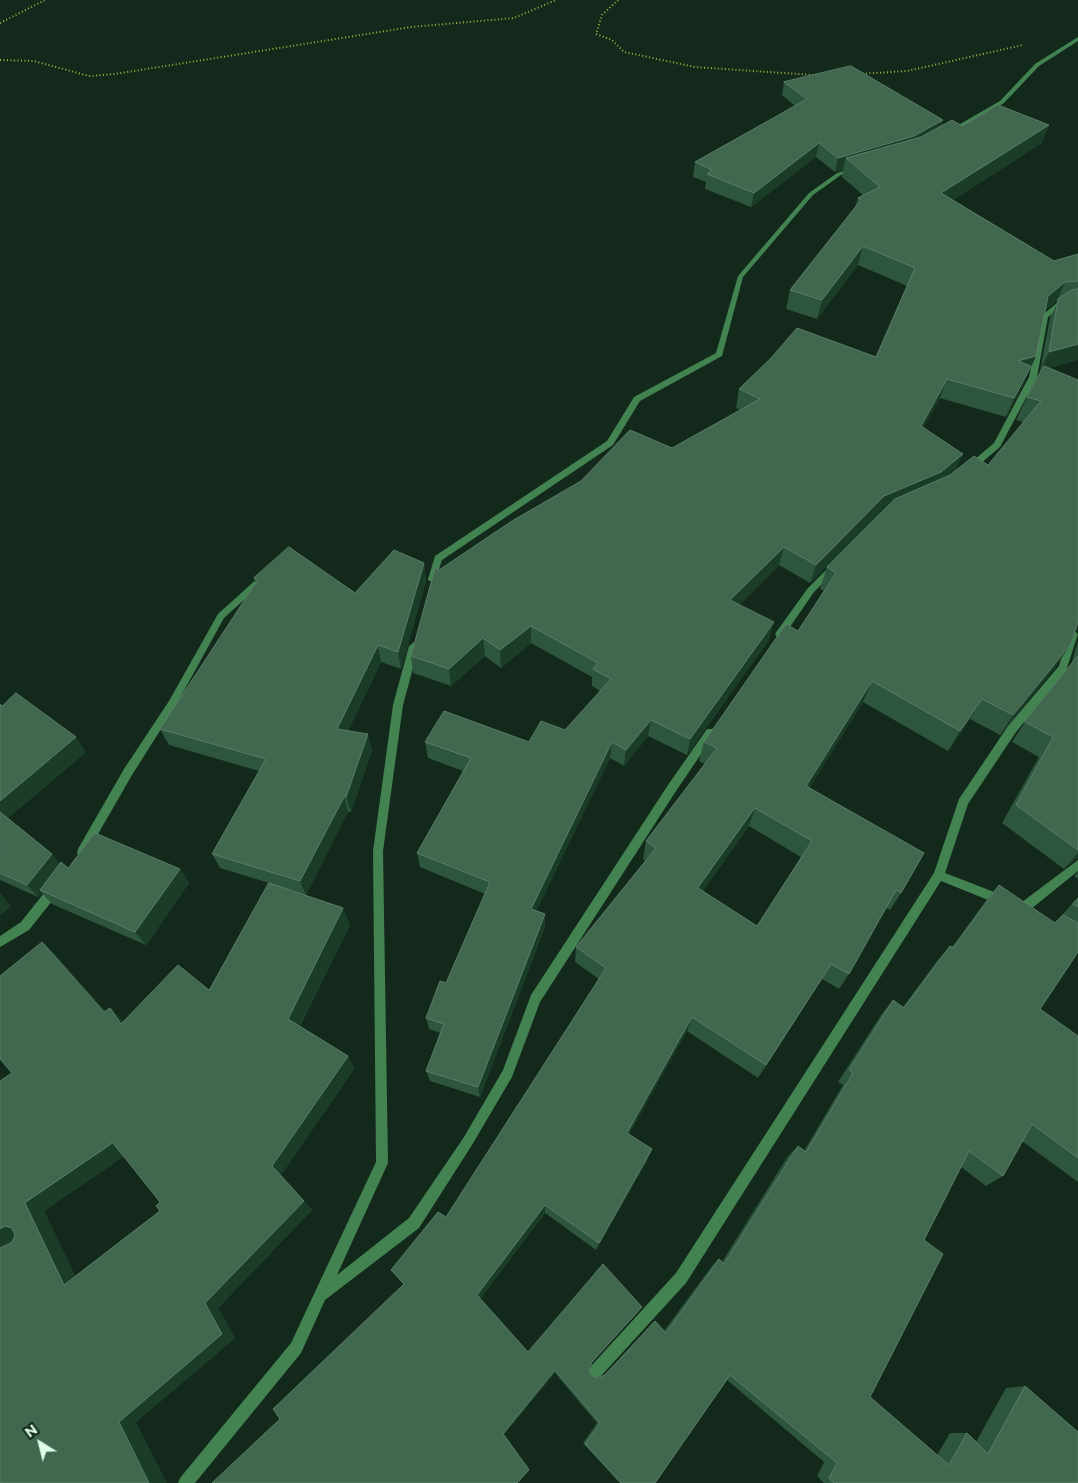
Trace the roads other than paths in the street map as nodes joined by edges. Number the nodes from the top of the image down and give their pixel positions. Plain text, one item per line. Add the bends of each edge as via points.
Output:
1 (1078, 39) edge
2 (938, 139) edge
3 (866, 166) edge
4 (1078, 303) edge
5 (959, 476) edge
6 (843, 557) edge
7 (271, 570) edge
8 (430, 586) edge
9 (1077, 622) edge
10 (418, 632) edge
11 (772, 645) edge
12 (717, 724) edge
13 (79, 858) edge
14 (1078, 865) edge
15 (939, 875) junction
16 (61, 881) edge
17 (0, 942) edge
18 (321, 1295) junction
19 (596, 1371) edge
20 (186, 1483) edge

1 - 2 street via 1037,65 1002,102
3 - 8 street via 838,174 811,194 740,277 719,354 637,399 610,443 438,558
4 - 5 street via 1060,305 1045,316 1033,378 997,445
6 - 11 street via 811,590
7 - 13 street via 221,616
9 - 15 street via 1063,668 1012,729 963,802
10 - 18 street via 398,705 378,851 382,1163
12 - 18 street via 535,999 508,1073 468,1142 414,1223
14 - 15 street via 1026,911
15 - 19 street via 681,1278
16 - 17 street via 25,926
18 - 20 street via 296,1348

